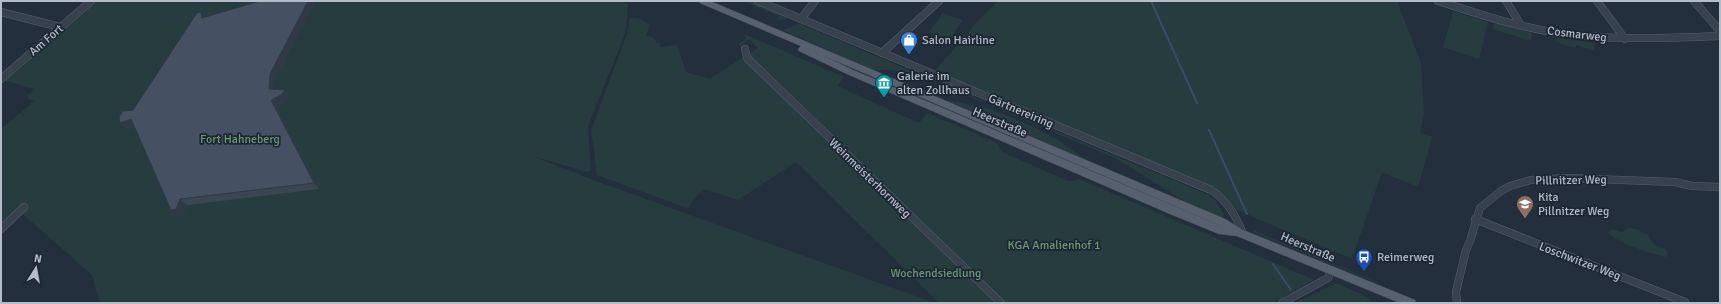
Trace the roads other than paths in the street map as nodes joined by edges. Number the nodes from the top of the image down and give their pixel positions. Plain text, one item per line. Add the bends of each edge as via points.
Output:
1 (90, 1) edge
2 (703, 1) edge
3 (758, 1) edge
4 (815, 1) edge
5 (939, 1) edge
6 (1438, 1) edge
7 (1506, 1) edge
8 (1597, 1) edge
9 (1694, 1) edge
10 (1, 12) edge
11 (801, 19) junction
12 (1519, 25) junction
13 (60, 27) junction
14 (1720, 31) edge
15 (1720, 36) edge
16 (1626, 39) junction
17 (745, 49) dead end
18 (882, 53) junction
19 (1, 80) edge
20 (1720, 187) edge
21 (24, 207) dead end
22 (1476, 219) junction
23 (1, 229) edge
24 (1242, 233) junction
25 (1331, 271) junction
26 (1685, 302) dead end
27 (1001, 303) edge
28 (1282, 303) edge
29 (1411, 303) edge
30 (1457, 303) edge

1 - 13 street, Am Fort
2 - 24 main road, Heerstraße via 893,91 1218,230
3 - 11 street, Gärtnereiring
4 - 11 street
5 - 18 street
6 - 12 street, Cosmarweg
7 - 12 street
8 - 16 street
9 - 14 street
10 - 13 street
11 - 18 street, Gärtnereiring
12 - 16 street, Cosmarweg via 1568,34
13 - 19 street, Am Fort
15 - 16 street, Cosmarweg
17 - 27 street, Weinmeisterhornweg via 747,58
18 - 24 street, Gärtnereiring via 1211,190 1226,202
20 - 22 street, Pillnitzer Weg via 1692,186 1671,181 1568,178 1531,180 1510,186 1494,196 1480,208
21 - 23 street
22 - 26 street, Loschwitzer Weg
22 - 30 street, Pillnitzer Weg via 1462,265 1456,292
24 - 25 main road, Heerstraße
25 - 28 street via 1328,278
25 - 29 main road, Heerstraße

